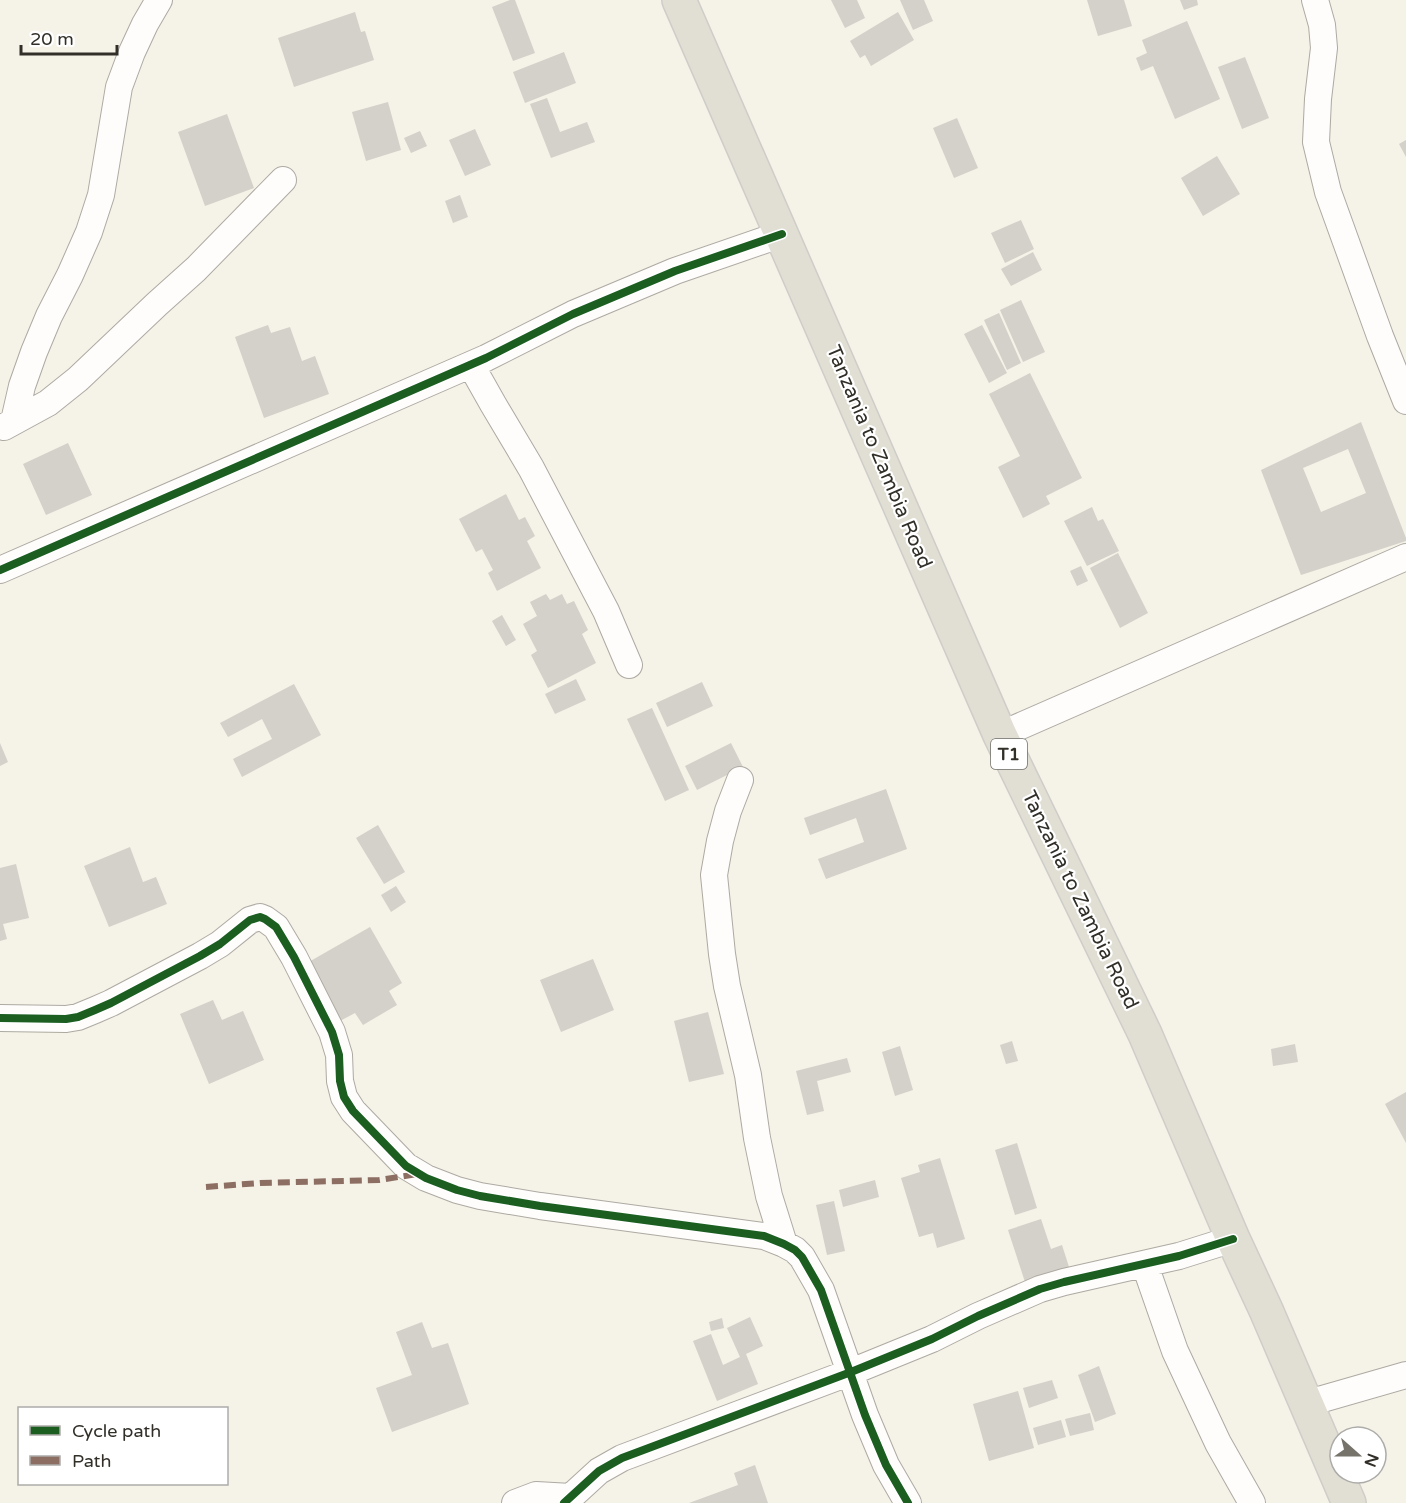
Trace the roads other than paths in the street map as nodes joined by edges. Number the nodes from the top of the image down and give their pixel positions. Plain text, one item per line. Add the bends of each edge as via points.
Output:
1 (159, 0) edge
2 (679, 0) edge
3 (1324, 2) edge
4 (283, 180) dead end
5 (782, 234) junction
6 (471, 364) junction
7 (1406, 401) edge
8 (7, 425) edge
9 (1406, 557) edge
10 (0, 570) edge
11 (629, 665) dead end
12 (1000, 735) junction
13 (740, 780) dead end
14 (0, 1018) edge
15 (1233, 1239) junction
16 (784, 1244) junction
17 (1145, 1265) junction
18 (851, 1372) junction
19 (1406, 1375) edge
20 (1305, 1404) junction
21 (567, 1500) edge
22 (515, 1503) edge
23 (908, 1503) edge
24 (1252, 1503) edge
25 (1349, 1503) edge

1 - 8 street via 119,87 101,195 89,232 49,316
2 - 5 highway, Tanzania to Zambia Road / T1
3 - 7 street via 1316,142 1328,192
4 - 8 street via 196,269 78,379 48,404
5 - 6 street via 675,271
5 - 12 highway, Tanzania to Zambia Road / T1
6 - 10 street
6 - 11 street via 531,468 606,611
9 - 12 street
12 - 15 highway, Tanzania to Zambia Road / T1 via 1145,1034
13 - 16 street via 728,811 714,875 727,986 748,1075 769,1197
14 - 16 street via 66,1019 87,1014 200,956 250,920 265,919 276,927 294,957 332,1032 344,1097 393,1154 426,1179 480,1196 764,1236
15 - 17 street
15 - 20 highway, Tanzania to Zambia Road / T1
16 - 18 street via 802,1257 821,1290
17 - 18 street via 1040,1288 932,1340
17 - 24 street via 1175,1351 1218,1443
18 - 21 street via 622,1458 599,1471
18 - 23 street via 886,1465
19 - 20 street
20 - 25 highway, Tanzania to Zambia Road / T1
21 - 22 street via 536,1496

